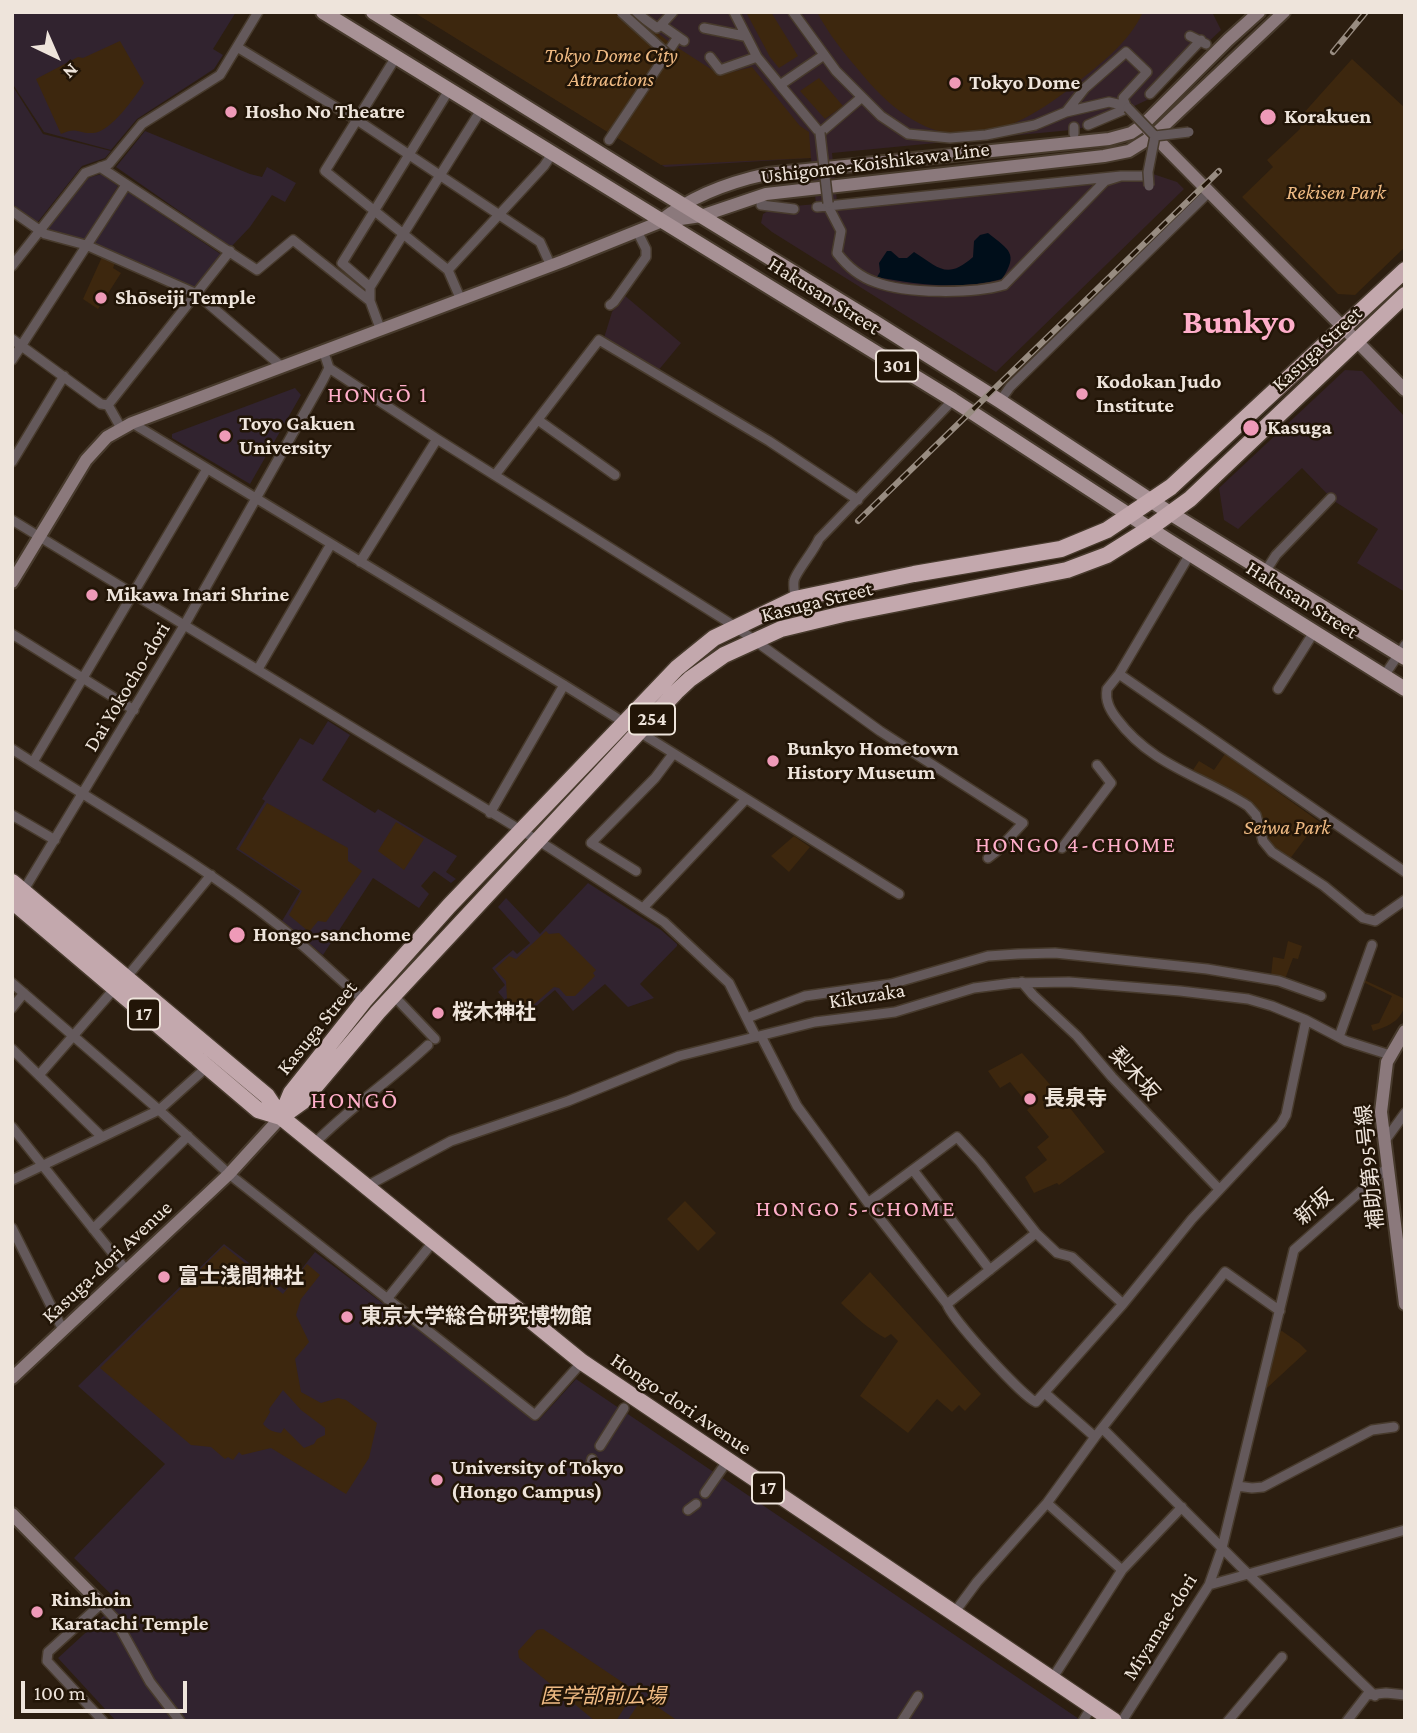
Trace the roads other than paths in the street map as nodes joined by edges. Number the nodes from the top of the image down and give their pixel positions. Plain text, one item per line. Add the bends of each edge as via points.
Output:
1 (258, 12) edge
2 (323, 12) edge
3 (373, 12) edge
4 (621, 12) edge
5 (635, 12) edge
6 (673, 12) edge
7 (734, 12) edge
8 (793, 12) edge
9 (1259, 12) edge
10 (1284, 12) edge
11 (661, 25) junction
12 (704, 28) dead end
13 (744, 36) junction
14 (1190, 36) dead end
15 (237, 47) junction
16 (824, 54) junction
17 (396, 57) junction
18 (710, 57) dead end
19 (757, 57) junction
20 (673, 59) dead end
21 (780, 85) junction
22 (449, 90) junction
23 (1150, 94) dead end
24 (862, 97) junction
25 (1085, 109) junction
26 (481, 110) junction
27 (1066, 112) junction
28 (357, 120) junction
29 (1143, 125) junction
30 (1189, 132) dead end
31 (820, 133) junction
32 (1154, 136) junction
33 (609, 140) dead end
34 (409, 154) junction
35 (552, 154) junction
36 (100, 167) junction
37 (440, 175) junction
38 (1121, 176) junction
39 (1148, 176) junction
40 (126, 185) junction
41 (1149, 186) dead end
42 (1209, 192) junction
43 (682, 205) junction
44 (761, 205) dead end
45 (828, 205) junction
46 (817, 207) dead end
47 (794, 209) dead end
48 (375, 210) junction
49 (12, 211) edge
50 (499, 214) junction
51 (701, 216) junction
52 (660, 222) junction
53 (39, 230) junction
54 (637, 231) junction
55 (404, 233) junction
56 (86, 245) junction
57 (230, 251) junction
58 (12, 266) edge
59 (551, 266) junction
60 (448, 270) junction
61 (1405, 270) edge
62 (370, 287) junction
63 (197, 294) junction
64 (1405, 295) edge
65 (370, 300) junction
66 (461, 300) junction
67 (610, 304) dead end
68 (1344, 327) junction
69 (380, 328) junction
70 (12, 339) edge
71 (1356, 340) junction
72 (21, 345) junction
73 (323, 350) junction
74 (12, 360) edge
75 (281, 366) junction
76 (330, 368) junction
77 (64, 376) junction
78 (1405, 390) edge
79 (953, 400) junction
80 (1000, 401) junction
81 (108, 405) junction
82 (538, 420) junction
83 (126, 425) junction
84 (437, 439) junction
85 (12, 462) edge
86 (207, 469) junction
87 (495, 475) junction
88 (615, 475) dead end
89 (1331, 498) dead end
90 (257, 499) junction
91 (858, 500) junction
92 (1152, 502) junction
93 (1170, 513) junction
94 (1130, 516) junction
95 (12, 520) edge
96 (1150, 528) junction
97 (40, 537) junction
98 (331, 544) junction
99 (1190, 554) junction
100 (360, 562) junction
101 (1265, 572) junction
102 (12, 582) edge
103 (134, 594) junction
104 (795, 600) junction
105 (185, 624) junction
106 (736, 627) junction
107 (1314, 632) junction
108 (12, 634) edge
109 (755, 640) junction
110 (1403, 652) edge
111 (258, 670) junction
112 (1119, 674) junction
113 (1384, 676) junction
114 (83, 678) junction
115 (564, 685) junction
116 (1278, 689) dead end
117 (1405, 689) edge
118 (134, 710) junction
119 (633, 728) junction
120 (12, 749) edge
121 (673, 754) junction
122 (33, 762) junction
123 (1097, 765) dead end
124 (83, 794) junction
125 (746, 799) junction
126 (489, 813) junction
127 (12, 814) edge
128 (521, 832) junction
129 (55, 839) junction
130 (537, 841) junction
131 (1062, 848) dead end
132 (988, 858) dead end
133 (636, 871) dead end
134 (1405, 872) edge
135 (211, 876) junction
136 (899, 894) dead end
137 (15, 897) edge
138 (1405, 900) edge
139 (643, 908) junction
140 (1373, 945) dead end
141 (1023, 982) junction
142 (12, 983) edge
143 (121, 983) junction
144 (24, 993) junction
145 (394, 996) junction
146 (1321, 996) dead end
147 (364, 1001) junction
148 (12, 1009) edge
149 (378, 1012) junction
150 (747, 1018) junction
151 (1306, 1020) junction
152 (1405, 1031) edge
153 (73, 1036) junction
154 (758, 1036) junction
155 (1339, 1037) junction
156 (12, 1049) edge
157 (1390, 1055) junction
158 (207, 1067) junction
159 (39, 1075) junction
160 (159, 1110) junction
161 (1405, 1113) edge
162 (281, 1118) junction
163 (12, 1127) edge
164 (102, 1136) junction
165 (188, 1136) junction
166 (1384, 1142) junction
167 (314, 1144) junction
168 (43, 1166) junction
169 (1387, 1168) junction
170 (913, 1170) junction
171 (229, 1174) junction
172 (12, 1180) edge
173 (365, 1187) junction
174 (1219, 1189) junction
175 (869, 1202) junction
176 (12, 1228) edge
177 (93, 1229) junction
178 (1036, 1233) junction
179 (433, 1242) junction
180 (1297, 1245) joint
181 (990, 1269) junction
182 (126, 1270) junction
183 (387, 1299) junction
184 (947, 1304) junction
185 (1123, 1304) junction
186 (1405, 1304) edge
187 (1280, 1311) junction
188 (63, 1330) junction
189 (582, 1363) junction
190 (13, 1374) edge
191 (1045, 1393) junction
192 (624, 1408) dead end
193 (1394, 1427) dead end
194 (1102, 1428) junction
195 (1095, 1437) junction
196 (600, 1446) dead end
197 (728, 1460) junction
198 (1237, 1486) junction
199 (705, 1493) dead end
200 (1047, 1503) junction
201 (1182, 1507) junction
202 (12, 1514) edge
203 (1405, 1530) edge
204 (1222, 1548) junction
205 (1122, 1570) junction
206 (1247, 1573) junction
207 (1209, 1585) junction
208 (101, 1604) junction
209 (954, 1613) junction
210 (1282, 1657) dead end
211 (1052, 1679) junction
212 (1374, 1695) junction
213 (1405, 1695) edge
214 (918, 1696) dead end
215 (1092, 1706) junction
216 (103, 1721) edge
217 (180, 1721) edge
218 (902, 1721) edge
219 (1083, 1721) edge
220 (1114, 1721) edge
221 (1122, 1721) edge
222 (1228, 1721) edge
223 (1347, 1721) edge

1 - 15 street
2 - 17 main road, Hakusan Street / 301
3 - 43 main road, Hakusan Street / 301
4 - 20 street, bridge
5 - 11 street via 657,28
6 - 11 street
7 - 13 street
8 - 16 street
9 - 29 main road, Ushigome-Koishikawa Line
10 - 32 main road, Ushigome-Koishikawa Line
11 - 33 street via 681,39
12 - 13 street
13 - 19 street
14 - 23 street via 1204,42
15 - 28 street
15 - 36 street via 220,75 142,124 109,164
16 - 21 street
16 - 24 street
17 - 22 main road, Hakusan Street / 301
17 - 28 street
18 - 19 street via 720,70
19 - 21 street
21 - 31 street
22 - 26 main road, Hakusan Street / 301
22 - 34 street
24 - 27 street via 908,134 950,138 1035,125
24 - 31 street
25 - 27 street
25 - 27 street via 1109,102 1126,106 1123,98 1147,72 1126,52 1085,88
25 - 32 street, bridge via 1087,125 1128,108
26 - 35 main road, Hakusan Street / 301
26 - 37 street
28 - 34 street
28 - 48 street via 325,171
29 - 32 main road
29 - 43 main road, Ushigome-Koishikawa Line via 1109,139 767,174
30 - 32 street, bridge
31 - 45 street, bridge
32 - 39 street, bridge
32 - 42 main road
32 - 51 main road, Ushigome-Koishikawa Line via 1120,154 766,194
34 - 37 street
34 - 48 street
35 - 50 street
35 - 52 main road, Hakusan Street / 301
36 - 40 street
36 - 53 street via 85,173
37 - 50 street
37 - 55 street
38 - 39 street
38 - 45 street
38 - 45 street via 1105,181 1004,285 990,289 926,292 876,283 848,267 837,253 841,231
39 - 41 street, bridge
40 - 56 street
40 - 57 street
42 - 68 main road
42 - 80 street
43 - 51 main road, Hakusan Street / 301
43 - 52 main road, Ushigome-Koishikawa Line
44 - 47 street
45 - 46 street
48 - 55 street
48 - 62 street via 342,263
49 - 53 street
50 - 59 street via 540,242
50 - 60 street
51 - 52 main road, Ushigome-Koishikawa Line
51 - 80 main road, Hakusan Street / 301
52 - 54 main road
52 - 79 main road, Hakusan Street / 301
53 - 56 street
53 - 58 street
54 - 59 main road
54 - 67 street via 646,257
55 - 60 street
55 - 62 street
56 - 63 street
56 - 72 street
57 - 63 street
57 - 65 street via 257,270 293,240
59 - 66 main road
60 - 66 street
61 - 68 highway, Kasuga Street / 254
62 - 65 street
63 - 75 street
63 - 81 street
64 - 71 highway, Kasuga Street / 254
65 - 69 street
66 - 69 main road
68 - 71 main road
68 - 92 highway, Kasuga Street / 254
69 - 73 main road
70 - 72 street
71 - 78 main road
71 - 93 highway, Kasuga Street / 254 via 1199,491
72 - 74 street
72 - 77 street
73 - 75 main road
73 - 76 street
75 - 83 main road
76 - 84 street
76 - 90 street, Dai Yokocho-dori
77 - 81 street
77 - 85 street
79 - 91 street
79 - 94 main road, Hakusan Street / 301
80 - 92 main road, Hakusan Street / 301
81 - 83 street
82 - 87 street
82 - 88 street
82 - 91 street via 599,340
83 - 86 street
83 - 97 main road via 86,460
84 - 87 street
84 - 100 street
86 - 90 street
86 - 103 street
87 - 106 street
89 - 101 street
90 - 98 street
90 - 105 street, Dai Yokocho-dori
91 - 104 street via 819,539 797,573
92 - 93 main road, Hakusan Street / 301
92 - 94 highway, Kasuga Street / 254
93 - 96 highway, Kasuga Street / 254
93 - 101 main road, Hakusan Street / 301
94 - 96 main road, Hakusan Street / 301
94 - 104 highway, Kasuga Street / 254 via 1062,549
95 - 97 street
96 - 99 main road, Hakusan Street / 301
96 - 109 highway, Kasuga Street / 254 via 1107,555 1067,570 843,614
97 - 102 main road
97 - 103 street
98 - 100 street
98 - 111 street
99 - 107 main road, Hakusan Street / 301
99 - 112 street
100 - 115 street
101 - 110 main road, Hakusan Street / 301
103 - 105 street
103 - 114 street
104 - 106 highway, Kasuga Street / 254
105 - 111 street
105 - 118 street, Dai Yokocho-dori
106 - 109 street
106 - 119 highway, Kasuga Street / 254 via 688,659
107 - 113 main road, Hakusan Street / 301
107 - 116 street
108 - 114 street
109 - 119 highway, Kasuga Street / 254 via 690,678
109 - 132 street via 880,731 1023,823
110 - 113 street
111 - 126 street
112 - 134 street
112 - 138 street via 1106,696 1125,730 1166,764 1248,806 1256,815 1266,846 1282,860 1371,921
113 - 117 main road, Hakusan Street / 301
114 - 118 street
114 - 122 street
115 - 119 street
115 - 126 street
118 - 124 street, Dai Yokocho-dori
119 - 121 street
119 - 128 highway, Kasuga Street / 254
119 - 130 highway, Kasuga Street / 254
120 - 122 street
121 - 125 street
121 - 133 street via 591,843
122 - 124 street
123 - 131 street via 1111,783
124 - 129 street, Dai Yokocho-dori
124 - 135 street
125 - 136 street
125 - 139 street
126 - 128 street
127 - 129 street
128 - 130 street
128 - 147 highway, Kasuga Street / 254
129 - 137 street, Dai Yokocho-dori
130 - 139 street
130 - 145 highway, Kasuga Street / 254
135 - 143 street
135 - 147 street via 279,925
137 - 143 highway, Hongo-dori Avenue / 17
139 - 150 street via 729,983
140 - 155 street
141 - 151 street, Kikuzaka via 1180,990 1248,999
141 - 154 street, Kikuzaka via 974,988 910,1009 844,1017
141 - 174 street, 梨木坂
142 - 144 street
143 - 153 street
143 - 158 highway, Hongo-dori Avenue / 17
143 - 162 highway, Hongo-dori Avenue / 17 via 267,1096
144 - 148 street
144 - 153 street
145 - 149 highway, Kasuga Street / 254
145 - 167 street via 431,1042
146 - 150 street via 1279,981 1207,969 1055,953 1018,954 988,956 891,984 805,996
147 - 149 street
147 - 162 highway, Kasuga Street / 254 via 291,1093
149 - 162 highway, Kasuga Street / 254 via 302,1102
150 - 154 street
151 - 155 street, Kikuzaka
151 - 174 street via 1286,1115 1270,1138
152 - 157 main road, 補助第95号線
153 - 159 street
153 - 160 street
154 - 173 street, Kikuzaka via 679,1056 451,1142
154 - 175 street via 797,1105
155 - 157 street, Kikuzaka
156 - 159 street
157 - 166 main road, 補助第95号線 via 1381,1100
158 - 160 street
158 - 162 highway, Hongo-dori Avenue / 17 via 258,1110
159 - 164 street
160 - 164 street
160 - 165 street
161 - 166 street
162 - 167 highway, Hongo-dori Avenue / 17
162 - 171 main road, Kasuga-dori Avenue
163 - 168 street
164 - 168 street
165 - 171 street
165 - 177 street
166 - 169 main road, 補助第95号線
167 - 173 highway, Hongo-dori Avenue / 17
168 - 172 street
168 - 177 street
169 - 180 street, 新坂
169 - 186 main road, 補助第95号線
170 - 175 street
170 - 178 street via 957,1137
170 - 181 street
171 - 182 main road, Kasuga-dori Avenue
171 - 183 street
173 - 179 highway, Hongo-dori Avenue / 17
174 - 185 street
175 - 184 street
176 - 188 street
177 - 182 street
178 - 181 street
178 - 185 street via 1057,1253 1072,1257
179 - 183 street
179 - 189 highway, Hongo-dori Avenue / 17
180 - 187 street, Miyamae-dori
181 - 184 street
182 - 188 main road, Kasuga-dori Avenue
183 - 189 street via 536,1415
184 - 191 street via 1028,1399 1036,1402
185 - 191 street
187 - 194 street via 1225,1272
187 - 198 street, Miyamae-dori
188 - 190 main road, Kasuga-dori Avenue
189 - 197 highway, Hongo-dori Avenue / 17
191 - 195 street
192 - 196 street
193 - 198 street via 1372,1430 1263,1487
194 - 195 street
194 - 201 street
195 - 200 street
197 - 199 street
197 - 209 highway, Hongo-dori Avenue / 17
198 - 204 street, Miyamae-dori
200 - 205 street
200 - 209 street
201 - 204 street
201 - 205 street
202 - 208 main road
203 - 206 street
204 - 206 street
204 - 207 street, Miyamae-dori
205 - 211 street
206 - 207 street
206 - 212 street
207 - 221 street, Miyamae-dori
208 - 216 street via 48,1652 47,1661
208 - 217 street via 116,1619 150,1682
209 - 211 highway, Hongo-dori Avenue / 17
210 - 222 street
211 - 215 highway, Hongo-dori Avenue / 17
212 - 213 street
212 - 223 street via 1367,1695
214 - 218 street
215 - 219 street
215 - 220 highway, Hongo-dori Avenue / 17

